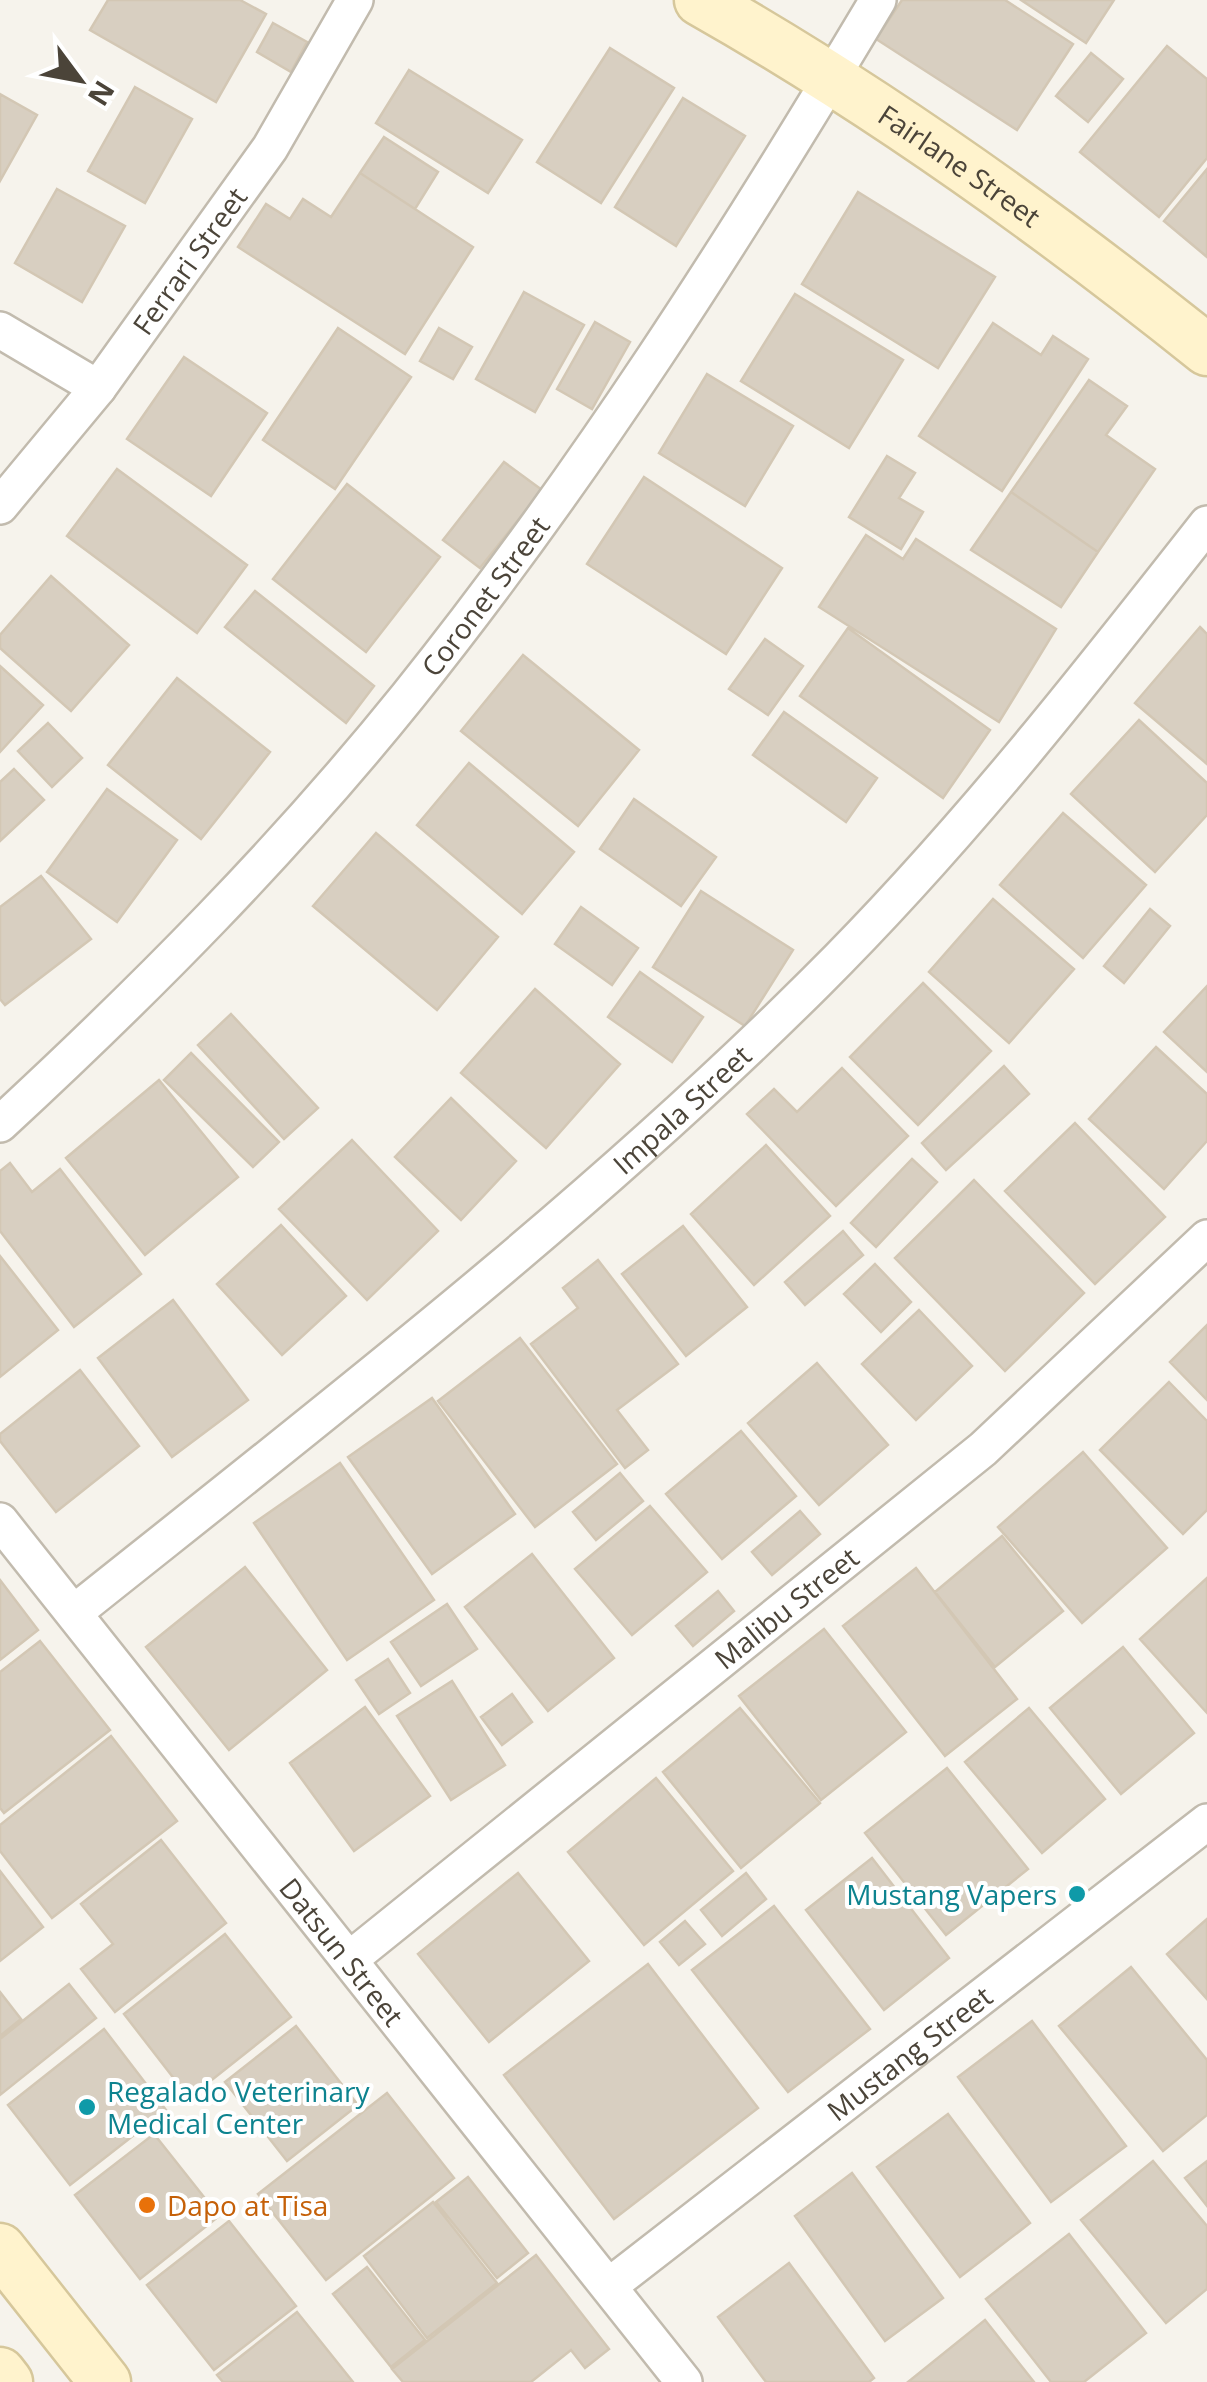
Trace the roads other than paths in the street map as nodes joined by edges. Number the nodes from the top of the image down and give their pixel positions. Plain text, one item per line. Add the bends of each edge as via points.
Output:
1 (355, 0) edge
2 (700, 0) edge
3 (878, 0) edge
4 (832, 78) junction
5 (0, 330) edge
6 (1207, 350) edge
7 (98, 388) junction
8 (0, 506) edge
9 (1207, 524) edge
10 (0, 1124) edge
11 (1207, 1238) edge
12 (0, 1521) edge
13 (74, 1612) junction
14 (1207, 1822) edge
15 (350, 1958) junction
16 (0, 2249) edge
17 (610, 2286) junction
18 (0, 2373) edge
19 (7, 2382) edge
20 (104, 2382) edge
21 (684, 2382) edge

1 - 7 street, Ferrari Street via 270,148
2 - 4 street, Fairlane Street
3 - 4 street, Coronet Street
4 - 6 street, Fairlane Street via 1075,244
4 - 10 street, Coronet Street via 535,530 407,698 270,857
5 - 7 street
7 - 8 street, Ferrari Street
9 - 13 street, Impala Street via 924,870 711,1083 481,1285
11 - 15 street, Malibu Street via 983,1448 844,1566
12 - 13 street, Datsun Street
13 - 15 street, Datsun Street
14 - 17 street, Mustang Street
15 - 17 street, Datsun Street
16 - 20 street
17 - 21 street, Datsun Street
18 - 19 street

